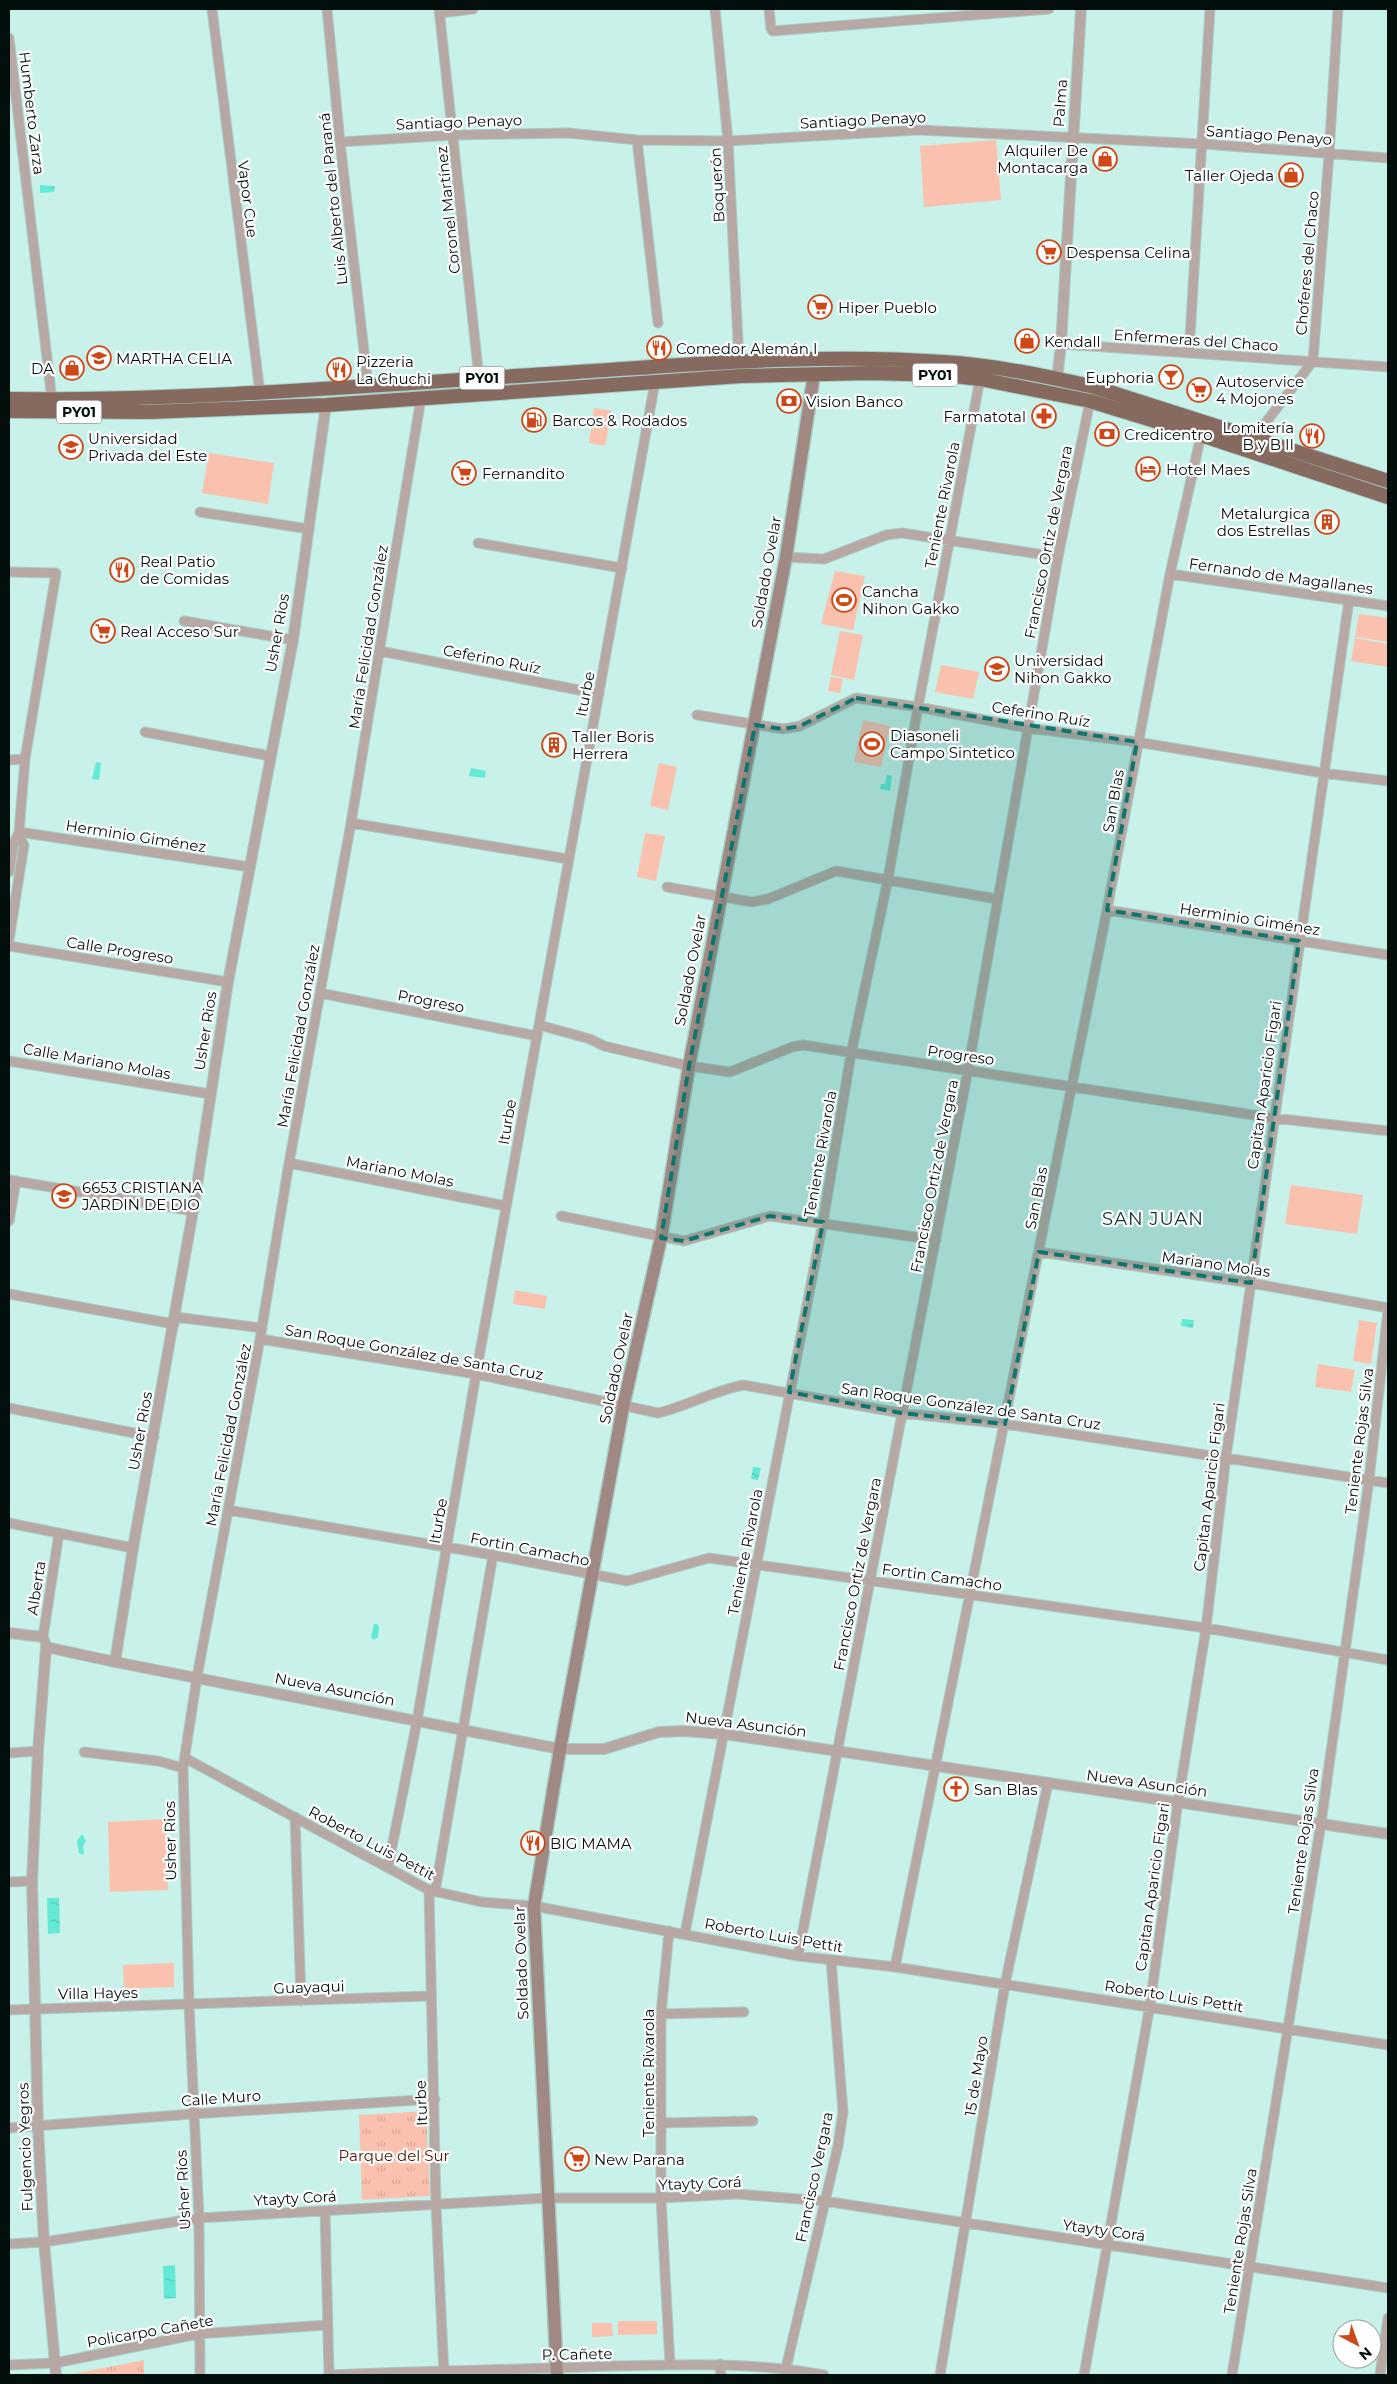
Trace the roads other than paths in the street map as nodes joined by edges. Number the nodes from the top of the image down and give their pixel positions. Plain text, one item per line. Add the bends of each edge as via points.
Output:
1 (212, 9) edge
2 (327, 9) edge
3 (473, 9) edge
4 (715, 9) edge
5 (770, 9) edge
6 (1049, 9) edge
7 (1082, 9) edge
8 (1210, 9) edge
9 (1338, 9) edge
10 (440, 11) edge
11 (958, 12) edge
12 (9, 38) edge
13 (454, 135) junction
14 (1072, 138) junction
15 (637, 140) junction
16 (728, 141) junction
17 (340, 142) junction
18 (1203, 144) junction
19 (1329, 154) junction
20 (1388, 158) edge
21 (658, 323) dead end
22 (1061, 344) junction
23 (1189, 353) junction
24 (739, 361) junction
25 (1312, 361) junction
26 (815, 367) junction
27 (1388, 367) edge
28 (479, 378) junction
29 (980, 379) junction
30 (1057, 379) junction
31 (655, 382) junction
32 (368, 386) junction
33 (260, 393) junction
34 (421, 398) junction
35 (9, 399) edge
36 (52, 400) junction
37 (1090, 401) junction
38 (326, 405) junction
39 (9, 411) edge
40 (1201, 435) junction
41 (1253, 438) junction
42 (1388, 481) edge
43 (1388, 497) edge
44 (200, 512) dead end
45 (309, 528) junction
46 (950, 540) junction
47 (478, 543) dead end
48 (786, 557) junction
49 (1058, 557) junction
50 (622, 568) junction
51 (9, 572) edge
52 (1170, 574) junction
53 (1349, 600) junction
54 (1388, 606) edge
55 (184, 621) dead end
56 (292, 640) junction
57 (380, 651) junction
58 (599, 694) junction
59 (918, 707) junction
60 (697, 715) dead end
61 (755, 725) junction
62 (1028, 728) junction
63 (145, 732) dead end
64 (1137, 742) junction
65 (270, 756) junction
66 (9, 760) edge
67 (25, 760) junction
68 (1323, 773) junction
69 (1388, 781) edge
70 (351, 823) junction
71 (18, 834) junction
72 (568, 859) junction
73 (250, 867) junction
74 (9, 872) edge
75 (888, 879) junction
76 (667, 887) dead end
77 (13, 888) edge
78 (721, 897) junction
79 (997, 899) junction
80 (1107, 910) junction
81 (9, 940) edge
82 (1299, 941) junction
83 (9, 946) edge
84 (1388, 955) edge
85 (228, 982) junction
86 (320, 993) junction
87 (539, 1025) junction
88 (537, 1036) junction
89 (851, 1054) junction
90 (9, 1060) edge
91 (689, 1066) junction
92 (968, 1070) junction
93 (1071, 1085) junction
94 (210, 1094) junction
95 (1274, 1118) junction
96 (1388, 1131) edge
97 (289, 1163) junction
98 (12, 1180) edge
99 (506, 1206) junction
100 (193, 1211) junction
101 (562, 1216) dead end
102 (9, 1222) edge
103 (822, 1222) junction
104 (661, 1238) junction
105 (936, 1240) junction
106 (1040, 1252) junction
107 (1250, 1282) junction
108 (9, 1294) edge
109 (1388, 1309) edge
110 (174, 1321) junction
111 (262, 1328) junction
112 (260, 1339) junction
113 (476, 1374) junction
114 (789, 1392) junction
115 (623, 1406) junction
116 (9, 1408) edge
117 (901, 1413) junction
118 (1005, 1424) junction
119 (154, 1437) junction
120 (1226, 1457) junction
121 (1369, 1480) junction
122 (1388, 1483) edge
123 (228, 1510) junction
124 (9, 1523) edge
125 (59, 1533) junction
126 (447, 1547) junction
127 (133, 1548) junction
128 (493, 1555) junction
129 (757, 1565) junction
130 (593, 1576) junction
131 (870, 1582) junction
132 (972, 1595) junction
133 (1206, 1628) junction
134 (9, 1633) edge
135 (45, 1642) junction
136 (1343, 1654) junction
137 (1388, 1660) edge
138 (115, 1662) junction
139 (198, 1678) junction
140 (417, 1721) junction
141 (462, 1730) junction
142 (724, 1734) junction
143 (560, 1748) junction
144 (38, 1751) junction
145 (84, 1752) dead end
146 (838, 1752) junction
147 (9, 1753) edge
148 (185, 1758) junction
149 (935, 1766) junction
150 (183, 1768) junction
151 (1048, 1783) junction
152 (1178, 1802) junction
153 (295, 1817) junction
154 (1320, 1823) junction
155 (1388, 1834) edge
156 (388, 1867) junction
157 (32, 1881) junction
158 (9, 1882) edge
159 (432, 1891) junction
160 (534, 1906) junction
161 (669, 1931) junction
162 (686, 1934) junction
163 (798, 1956) junction
164 (831, 1960) junction
165 (896, 1967) junction
166 (1005, 1984) junction
167 (430, 1996) junction
168 (301, 2001) junction
169 (188, 2004) junction
170 (1150, 2005) junction
171 (36, 2008) junction
172 (9, 2010) edge
173 (744, 2012) dead end
174 (661, 2014) junction
175 (1288, 2028) junction
176 (1388, 2045) edge
177 (435, 2099) junction
178 (192, 2114) junction
179 (753, 2121) dead end
180 (661, 2122) junction
181 (38, 2127) junction
182 (9, 2128) edge
183 (547, 2198) junction
184 (661, 2198) junction
185 (824, 2201) junction
186 (436, 2206) junction
187 (324, 2211) junction
188 (199, 2218) junction
189 (966, 2224) junction
190 (44, 2242) junction
191 (9, 2244) edge
192 (1106, 2244) junction
193 (1251, 2266) junction
194 (1388, 2288) edge
195 (1388, 2318) edge
196 (327, 2325) junction
197 (198, 2334) junction
198 (55, 2363) junction
199 (720, 2364) junction
200 (9, 2365) edge
201 (670, 2365) junction
202 (786, 2368) junction
203 (444, 2372) edge
204 (557, 2372) edge
205 (56, 2375) edge
206 (200, 2375) edge
207 (329, 2375) edge
208 (721, 2375) edge
209 (824, 2375) edge
210 (940, 2375) edge
211 (1084, 2375) edge
212 (1232, 2375) edge
213 (1380, 2375) edge

1 - 33 street, Vapor Cue
2 - 17 street, Luis Alberto del Paraná
3 - 10 street
4 - 16 street, Boquerón
5 - 11 street via 773,31
6 - 11 street
7 - 14 street, Palma
8 - 18 street
9 - 19 street, Choferes del Chaco
10 - 13 street, Coronel Martínez
12 - 36 street, Humberto Zarza
13 - 15 street, Santiago Penayo via 569,132
13 - 17 street, Santiago Penayo
13 - 28 street, Coronel Martínez
14 - 16 street, Santiago Penayo via 919,130
14 - 18 street, Santiago Penayo
14 - 22 street, Palma
15 - 16 street, Santiago Penayo
15 - 21 street
16 - 24 street, Boquerón
17 - 32 street, Luis Alberto del Paraná
18 - 19 street, Santiago Penayo
18 - 23 street
19 - 20 street, Santiago Penayo
19 - 25 street, Choferes del Chaco
22 - 23 street, Enfermeras del Chaco
22 - 30 street, Palma
23 - 25 street, Enfermeras del Chaco
24 - 26 highway, PY01
24 - 28 highway, PY01
25 - 27 street, Enfermeras del Chaco
25 - 41 street
26 - 29 highway, PY01
26 - 30 highway, PY01 via 946,362
26 - 31 highway, PY01
26 - 48 main road, Soldado Ovelar
28 - 32 highway, PY01
29 - 37 highway, PY01
29 - 46 street, Teniente Rivarola
30 - 41 highway, PY01
31 - 34 highway, PY01
31 - 50 street, Iturbe
32 - 33 highway, PY01
33 - 36 highway, PY01
34 - 38 highway, PY01
34 - 57 street, María Felicidad González
35 - 36 highway, PY01
37 - 40 highway, PY01
37 - 49 street, Francisco Ortiz de Vergara
38 - 39 highway, PY01 via 149,412
38 - 45 street, Usher Rios
40 - 43 highway, PY01
40 - 52 street, San Blas
41 - 42 highway, PY01
44 - 45 street
45 - 56 street, Usher Rios
46 - 48 street via 902,533 886,535 824,559
46 - 49 street
46 - 59 street, Teniente Rivarola
47 - 50 street
48 - 61 main road, Soldado Ovelar
49 - 62 street, Francisco Ortiz de Vergara
50 - 58 street, Iturbe
51 - 67 street via 56,572
52 - 53 street, Fernando de Magallanes
52 - 64 street, San Blas
53 - 54 street, Fernando de Magallanes
53 - 68 street, Capitan Aparicio Figari
55 - 56 street
56 - 65 street, Usher Rios
57 - 58 street, Ceferino Ruíz
57 - 70 street, María Felicidad González
58 - 72 street, Iturbe
59 - 61 street, Ceferino Ruíz via 856,698 800,726 783,729
59 - 62 street, Ceferino Ruíz
59 - 75 street, Teniente Rivarola
60 - 61 street, Ceferino Ruíz
61 - 78 main road, Soldado Ovelar
62 - 64 street, Ceferino Ruíz
62 - 79 street, Francisco Ortiz de Vergara
63 - 65 street
64 - 68 street, Ceferino Ruíz
64 - 80 street, San Blas
65 - 73 street, Usher Rios
66 - 67 street
67 - 71 street
68 - 69 street, Ceferino Ruíz
68 - 82 street, Capitan Aparicio Figari
70 - 72 street
70 - 86 street, María Felicidad González
71 - 73 street, Herminio Giménez
71 - 74 street
71 - 77 street via 24,845
72 - 87 street, Iturbe
73 - 85 street, Usher Rios
75 - 78 street via 836,870 768,899 752,902
75 - 79 street
75 - 89 street, Teniente Rivarola
76 - 78 street
77 - 81 street
78 - 91 main road, Soldado Ovelar
79 - 92 street, Francisco Ortiz de Vergara
80 - 82 street, Herminio Giménez
80 - 93 street, San Blas
82 - 84 street, Herminio Giménez
82 - 95 street, Capitan Aparicio Figari
83 - 85 street, Calle Progreso
85 - 94 street, Usher Rios
86 - 88 street, Progreso
86 - 97 street, María Felicidad González
87 - 88 street, Iturbe
87 - 91 street, Progreso via 604,1046
88 - 99 street, Iturbe
89 - 91 street, Progreso via 803,1045 792,1046 730,1072
89 - 92 street, Progreso
89 - 103 street, Teniente Rivarola
90 - 94 street, Calle Mariano Molas
91 - 104 main road, Soldado Ovelar
92 - 93 street, Progreso
92 - 105 street, Francisco Ortiz de Vergara
93 - 95 street, Progreso
93 - 106 street, San Blas
94 - 100 street, Usher Rios
95 - 96 street, Progreso
95 - 107 street, Capitan Aparicio Figari
97 - 99 street, Mariano Molas
97 - 111 street, María Felicidad González
98 - 100 street
98 - 102 street
99 - 113 street, Iturbe
100 - 110 street, Usher Rios
101 - 104 street
103 - 104 street via 770,1216 704,1237 684,1241
103 - 105 street
103 - 114 street, Teniente Rivarola
104 - 115 main road, Soldado Ovelar
105 - 117 street, Francisco Ortiz de Vergara
106 - 107 street, Mariano Molas
106 - 118 street, San Blas
107 - 109 street, Mariano Molas
107 - 120 street, Capitan Aparicio Figari
108 - 110 street
109 - 121 street, Teniente Rojas Silva
110 - 111 street
110 - 119 street, Usher Rios
111 - 112 street, María Felicidad González
112 - 113 street, San Roque González de Santa Cruz
112 - 123 street, María Felicidad González
113 - 115 street, San Roque González de Santa Cruz
113 - 126 street, Iturbe
114 - 115 street, San Roque González de Santa Cruz via 743,1385 658,1412
114 - 117 street, San Roque González de Santa Cruz
114 - 129 street, Teniente Rivarola
115 - 130 main road, Soldado Ovelar
116 - 119 street
117 - 118 street, San Roque González de Santa Cruz
117 - 131 street, Francisco Ortiz de Vergara
118 - 120 street, San Roque González de Santa Cruz
118 - 132 street, San Blas
119 - 127 street, Usher Rios
120 - 121 street, San Roque González de Santa Cruz
120 - 133 street, Capitan Aparicio Figari
121 - 122 street, San Roque González de Santa Cruz
121 - 136 street, Teniente Rojas Silva
123 - 126 street, Fortin Camacho
123 - 139 street, María Felicidad González
124 - 125 street
125 - 127 street
125 - 135 street, Alberta
126 - 128 street, Fortin Camacho
126 - 140 street, Iturbe
127 - 138 street, Usher Rios
128 - 130 street, Fortin Camacho
128 - 141 street, Iturbe
129 - 130 street, Fortin Camacho via 709,1558 627,1581
129 - 131 street, Fortin Camacho
129 - 142 street, Teniente Rivarola
130 - 143 main road, Soldado Ovelar
131 - 132 street, Fortin Camacho
131 - 146 street, Francisco Ortiz de Vergara
132 - 133 street, Fortin Camacho
132 - 149 street, San Blas
133 - 136 street, Fortin Camacho
133 - 152 street, Capitan Aparicio Figari
134 - 135 street, Nueva Asunción
135 - 138 street, Nueva Asunción
135 - 144 street, Fulgencio Yegros
136 - 137 street, Fortin Camacho
136 - 154 street, Teniente Rojas Silva
138 - 139 street, Nueva Asunción
139 - 140 street, Nueva Asunción
139 - 148 street, Usher Rios
140 - 141 street, Nueva Asunción
140 - 156 street, Iturbe
141 - 143 street, Nueva Asunción
141 - 159 street, Iturbe
142 - 143 street, Nueva Asunción via 659,1732 604,1749
142 - 146 street, Nueva Asunción
142 - 162 street, Teniente Rivarola
143 - 160 main road, Soldado Ovelar
144 - 147 street
144 - 157 street, Fulgencio Yegros
145 - 150 street via 158,1761
146 - 149 street, Nueva Asunción
146 - 163 street, Francisco Ortiz de Vergara
148 - 150 street, Usher Rios
148 - 153 street, Roberto Luis Pettit
149 - 151 street, Nueva Asunción
149 - 165 street, San Blas
150 - 169 street, Usher Rios
151 - 152 street, Nueva Asunción
151 - 166 street, 15 de Mayo
152 - 154 street, Nueva Asunción
152 - 170 street, Capitan Aparicio Figari
153 - 156 street, Roberto Luis Pettit
153 - 168 street
154 - 155 street, Nueva Asunción
154 - 175 street, Teniente Rojas Silva
156 - 159 street, Roberto Luis Pettit
157 - 158 street
157 - 171 street, Fulgencio Yegros
159 - 160 street, Roberto Luis Pettit via 482,1902
159 - 167 street, Iturbe
160 - 161 street, Roberto Luis Pettit
160 - 183 main road, Soldado Ovelar
161 - 162 street, Roberto Luis Pettit
161 - 174 street, Teniente Rivarola
162 - 163 street, Roberto Luis Pettit
163 - 164 street, Roberto Luis Pettit
164 - 165 street, Roberto Luis Pettit
164 - 185 street, Francisco Vergara via 843,2112
165 - 166 street, Roberto Luis Pettit
166 - 170 street, Roberto Luis Pettit
166 - 189 street, 15 de Mayo
167 - 168 street, Guayaqui
167 - 177 street, Iturbe
168 - 169 street, Guayaqui
169 - 171 street, Villa Hayes
169 - 178 street, Usher Ríos
170 - 175 street, Roberto Luis Pettit
170 - 192 street, Capitan Aparicio Figari
171 - 172 street, Villa Hayes
171 - 181 street, Fulgencio Yegros
173 - 174 street
174 - 180 street, Teniente Rivarola
175 - 176 street, Roberto Luis Pettit
175 - 193 street, Teniente Rojas Silva
177 - 178 street, Calle Muro
177 - 186 street, Iturbe
178 - 181 street, Calle Muro
178 - 188 street, Usher Ríos
179 - 180 street
180 - 184 street, Teniente Rivarola
181 - 182 street, Calle Muro
181 - 190 street, Fulgencio Yegros
183 - 184 street, Ytayty Corá
183 - 186 street, Ytayty Corá
183 - 204 main road, Soldado Ovelar
184 - 185 street, Ytayty Corá via 737,2194
184 - 201 street, Teniente Rivarola
185 - 189 street, Ytayty Corá
185 - 202 street, Francisco Vergara
186 - 187 street, Ytayty Corá
186 - 203 street, Iturbe
187 - 188 street, Ytayty Corá
187 - 196 street
188 - 190 street, Ytayty Corá
188 - 197 street, Usher Ríos
189 - 192 street, Ytayty Corá
189 - 210 street, 15 de Mayo
190 - 191 street, Ytayty Corá
190 - 198 street, Fulgencio Yegros
192 - 193 street, Ytayty Corá
192 - 211 street, Capitan Aparicio Figari
193 - 194 street, Ytayty Corá
193 - 212 street, Teniente Rojas Silva
195 - 213 street
196 - 197 street, Policarpo Cañete
196 - 207 street
197 - 198 street, Policarpo Cañete
197 - 206 street, Usher Ríos
198 - 200 street, Policarpo Cañete
198 - 205 street, Fulgencio Yegros
199 - 201 street, P. Cañete
199 - 202 street, P. Cañete
199 - 208 street
201 - 204 street, P. Cañete
202 - 209 street, P. Cañete
203 - 204 street, P. Cañete
203 - 207 street, P. Cañete

